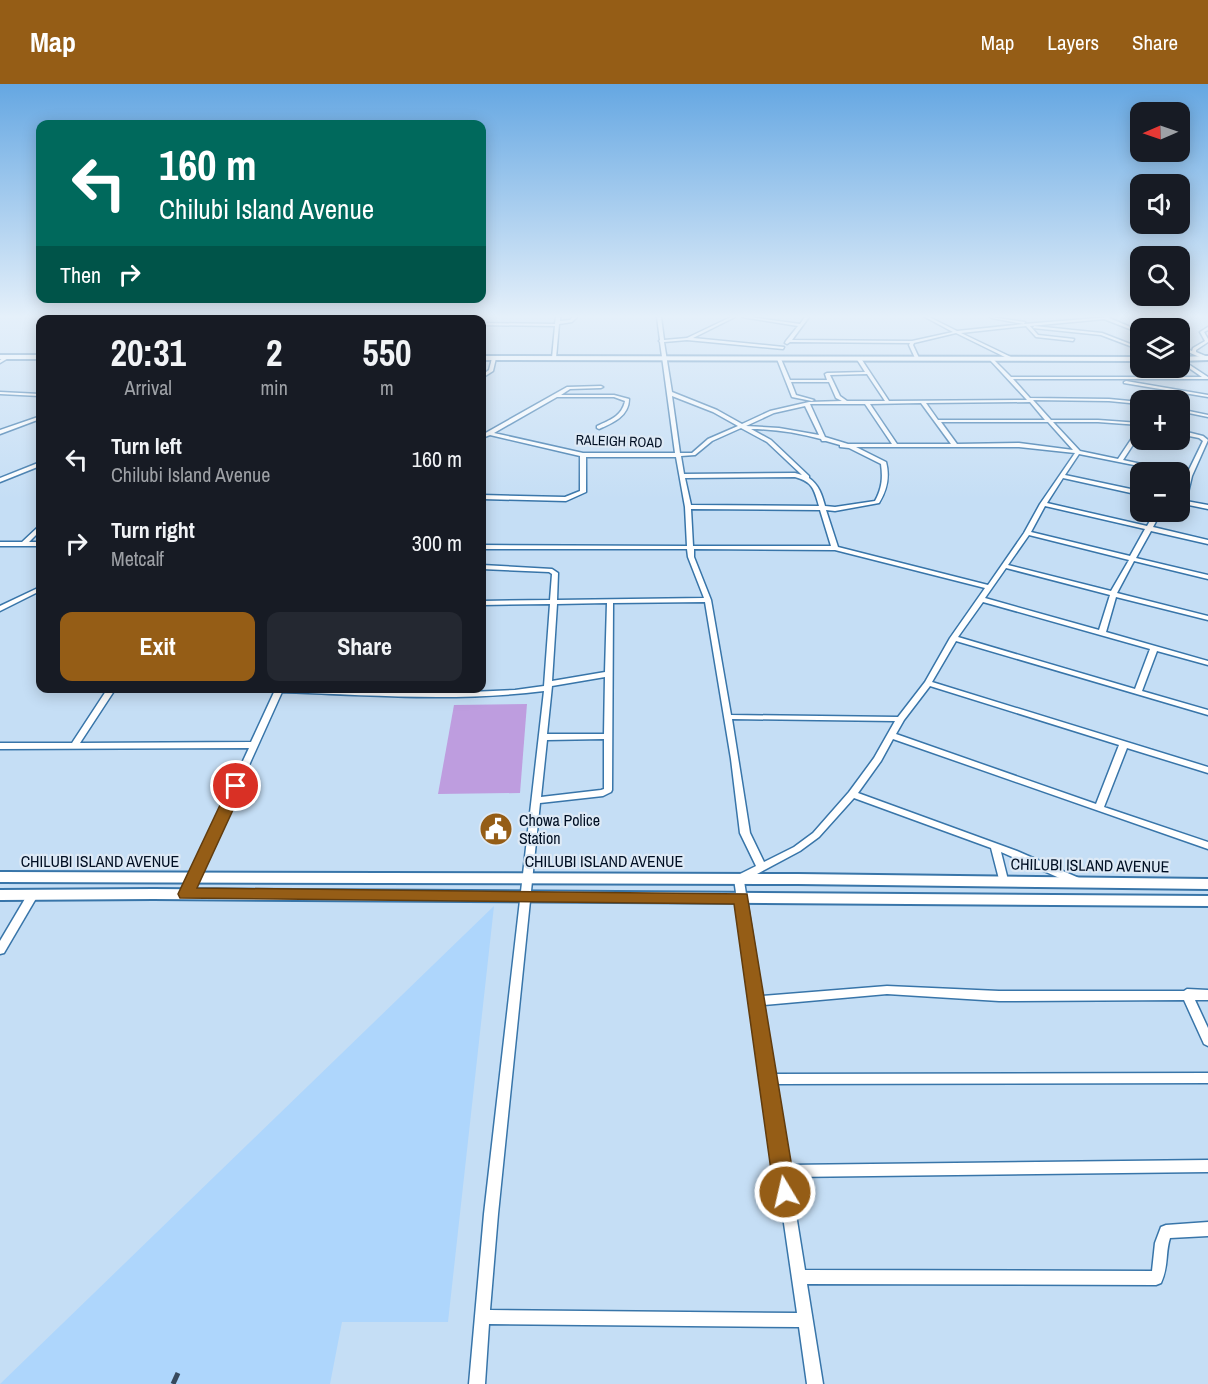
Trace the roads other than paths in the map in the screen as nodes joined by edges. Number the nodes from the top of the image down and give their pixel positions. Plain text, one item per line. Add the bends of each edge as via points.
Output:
1 (666, 378) edge
2 (786, 378) edge
3 (829, 378) edge
4 (870, 378) edge
5 (1011, 378) joint
6 (1208, 378) edge
7 (1104, 379) junction
8 (787, 381) junction
9 (830, 381) junction
10 (601, 387) dead end
11 (0, 393) edge
12 (669, 393) junction
13 (36, 394) edge
14 (555, 396) junction
15 (1208, 396) edge
16 (1030, 400) junction
17 (821, 401) junction
18 (846, 401) junction
19 (887, 401) junction
20 (922, 401) junction
21 (866, 402) junction
22 (1130, 402) edge
23 (807, 404) junction
24 (1190, 412) edge
25 (1208, 416) edge
26 (36, 419) edge
27 (937, 421) junction
28 (1052, 421) junction
29 (1130, 423) edge
30 (599, 427) dead end
31 (743, 427) junction
32 (0, 432) edge
33 (489, 433) junction
34 (486, 435) edge
35 (1190, 435) edge
36 (824, 440) junction
37 (1206, 440) edge
38 (1130, 444) edge
39 (895, 445) junction
40 (955, 445) junction
41 (842, 446) junction
42 (1078, 452) junction
43 (1204, 452) edge
44 (583, 455) junction
45 (678, 455) junction
46 (1119, 460) junction
47 (1130, 462) edge
48 (36, 466) edge
49 (1190, 474) edge
50 (683, 476) junction
51 (1061, 476) junction
52 (807, 478) junction
53 (0, 480) edge
54 (1130, 491) edge
55 (486, 497) edge
56 (1190, 503) edge
57 (1043, 504) junction
58 (688, 507) junction
59 (1208, 507) edge
60 (822, 508) junction
61 (1153, 522) edge
62 (1150, 529) junction
63 (36, 532) edge
64 (1027, 533) junction
65 (1208, 542) edge
66 (0, 544) edge
67 (24, 544) junction
68 (36, 544) edge
69 (486, 547) edge
70 (692, 547) junction
71 (835, 548) junction
72 (1132, 559) junction
73 (1004, 566) junction
74 (486, 567) edge
75 (1208, 577) edge
76 (989, 587) junction
77 (36, 591) edge
78 (1114, 592) junction
79 (981, 599) junction
80 (708, 600) junction
81 (610, 602) junction
82 (486, 603) edge
83 (553, 603) junction
84 (0, 609) edge
85 (1208, 618) edge
86 (1102, 633) junction
87 (954, 638) junction
88 (1154, 648) junction
89 (1208, 663) edge
90 (608, 674) junction
91 (928, 683) junction
92 (548, 686) junction
93 (1138, 692) junction
94 (109, 693) edge
95 (278, 693) edge
96 (464, 693) edge
97 (1208, 713) edge
98 (729, 717) junction
99 (900, 719) junction
100 (892, 735) junction
101 (608, 736) junction
102 (543, 737) junction
103 (1124, 744) junction
104 (255, 745) junction
105 (0, 746) edge
106 (74, 746) junction
107 (1208, 770) edge
108 (852, 794) junction
109 (536, 800) junction
110 (1099, 808) junction
111 (995, 846) junction
112 (1208, 846) edge
113 (761, 866) junction
114 (0, 877) edge
115 (195, 877) junction
116 (527, 878) junction
117 (739, 879) junction
118 (1003, 880) junction
119 (1076, 881) junction
120 (1208, 884) edge
121 (186, 894) junction
122 (0, 895) edge
123 (33, 895) junction
124 (525, 898) junction
125 (741, 898) junction
126 (1208, 901) edge
127 (0, 950) edge
128 (1187, 994) junction
129 (1208, 995) edge
130 (758, 1001) junction
131 (1208, 1041) edge
132 (1208, 1078) edge
133 (769, 1079) junction
134 (1208, 1166) edge
135 (782, 1171) junction
136 (1208, 1229) edge
137 (798, 1276) junction
138 (483, 1317) junction
139 (805, 1320) junction
140 (477, 1384) edge
141 (815, 1384) edge

1 - 12 street
2 - 8 street
3 - 9 street
4 - 19 street
5 - 7 street
5 - 16 street
6 - 7 street
7 - 15 street
8 - 9 street
8 - 17 street via 796,398
9 - 18 street via 838,397
10 - 14 street via 571,387
11 - 13 street
12 - 31 street
12 - 45 street
14 - 30 street via 600,395 627,400 621,416
14 - 33 street
16 - 20 street
16 - 22 street
16 - 28 street
17 - 18 street
17 - 23 street
18 - 21 street
19 - 20 street
19 - 21 street
20 - 27 street
21 - 39 street
23 - 31 street via 772,412
23 - 36 street
24 - 25 street
26 - 32 street
27 - 28 street
27 - 40 street
28 - 29 street
28 - 42 street
31 - 36 street via 804,432
31 - 45 street via 710,440 693,454
31 - 52 street via 769,441
33 - 34 street
33 - 44 street, RALEIGH ROAD
35 - 37 street
36 - 41 street
37 - 43 street
38 - 46 street
39 - 40 street
39 - 41 street
40 - 42 street via 1032,445
41 - 60 street via 884,463 886,488 877,502
42 - 46 street
42 - 51 street
43 - 49 street
44 - 45 street, RALEIGH ROAD
44 - 55 street via 580,495 566,499
45 - 50 street
46 - 47 street
48 - 53 street
50 - 52 street
50 - 58 street
51 - 54 street
51 - 57 street
52 - 60 street via 816,486
56 - 59 street
57 - 62 street
57 - 64 street
58 - 60 street
58 - 70 street
60 - 71 street
61 - 62 street
62 - 65 street
62 - 72 street
63 - 67 street
64 - 72 street
64 - 73 street
66 - 67 street
67 - 68 street
69 - 70 street
70 - 71 street
70 - 80 street via 691,557
71 - 76 street
72 - 75 street
72 - 78 street
73 - 76 street
73 - 78 street
74 - 83 street via 553,571
76 - 79 street
77 - 84 street
78 - 85 street
78 - 86 street
79 - 86 street
79 - 87 street
80 - 81 street
80 - 98 street
81 - 83 street
81 - 90 street
82 - 83 street
83 - 92 street
86 - 88 street
87 - 91 street
87 - 93 street
88 - 89 street
88 - 93 street
90 - 92 street
90 - 101 street
91 - 99 street
91 - 103 street
92 - 96 street via 493,695
92 - 102 street
93 - 97 street
94 - 106 street
95 - 104 street
98 - 99 street
98 - 113 street via 742,821
99 - 100 street
100 - 108 street
100 - 110 street
101 - 102 street
101 - 109 street via 606,792
102 - 109 street
103 - 107 street
103 - 110 street
104 - 106 street
104 - 115 street
105 - 106 street
108 - 111 street
108 - 113 street via 816,835
109 - 116 street
110 - 112 street
111 - 118 street
111 - 119 street
113 - 117 street
114 - 115 street, CHILUBI ISLAND AVENUE
115 - 116 street, CHILUBI ISLAND AVENUE
115 - 121 street
116 - 117 street, CHILUBI ISLAND AVENUE
116 - 124 street
117 - 118 street, CHILUBI ISLAND AVENUE
117 - 125 street
118 - 119 street, CHILUBI ISLAND AVENUE
119 - 120 street, CHILUBI ISLAND AVENUE
121 - 123 street, CHILUBI ISLAND AVENUE
121 - 124 street, CHILUBI ISLAND AVENUE
122 - 123 street, CHILUBI ISLAND AVENUE
123 - 127 street
124 - 125 street, CHILUBI ISLAND AVENUE
124 - 138 street
125 - 126 street, CHILUBI ISLAND AVENUE
125 - 130 street
128 - 129 street
128 - 130 street via 999,996 887,990
128 - 131 street
130 - 133 street
132 - 133 street
133 - 135 street
134 - 135 street
135 - 137 street
136 - 137 street via 1166,1232 1156,1278
137 - 139 street
138 - 139 street
138 - 140 street
139 - 141 street

